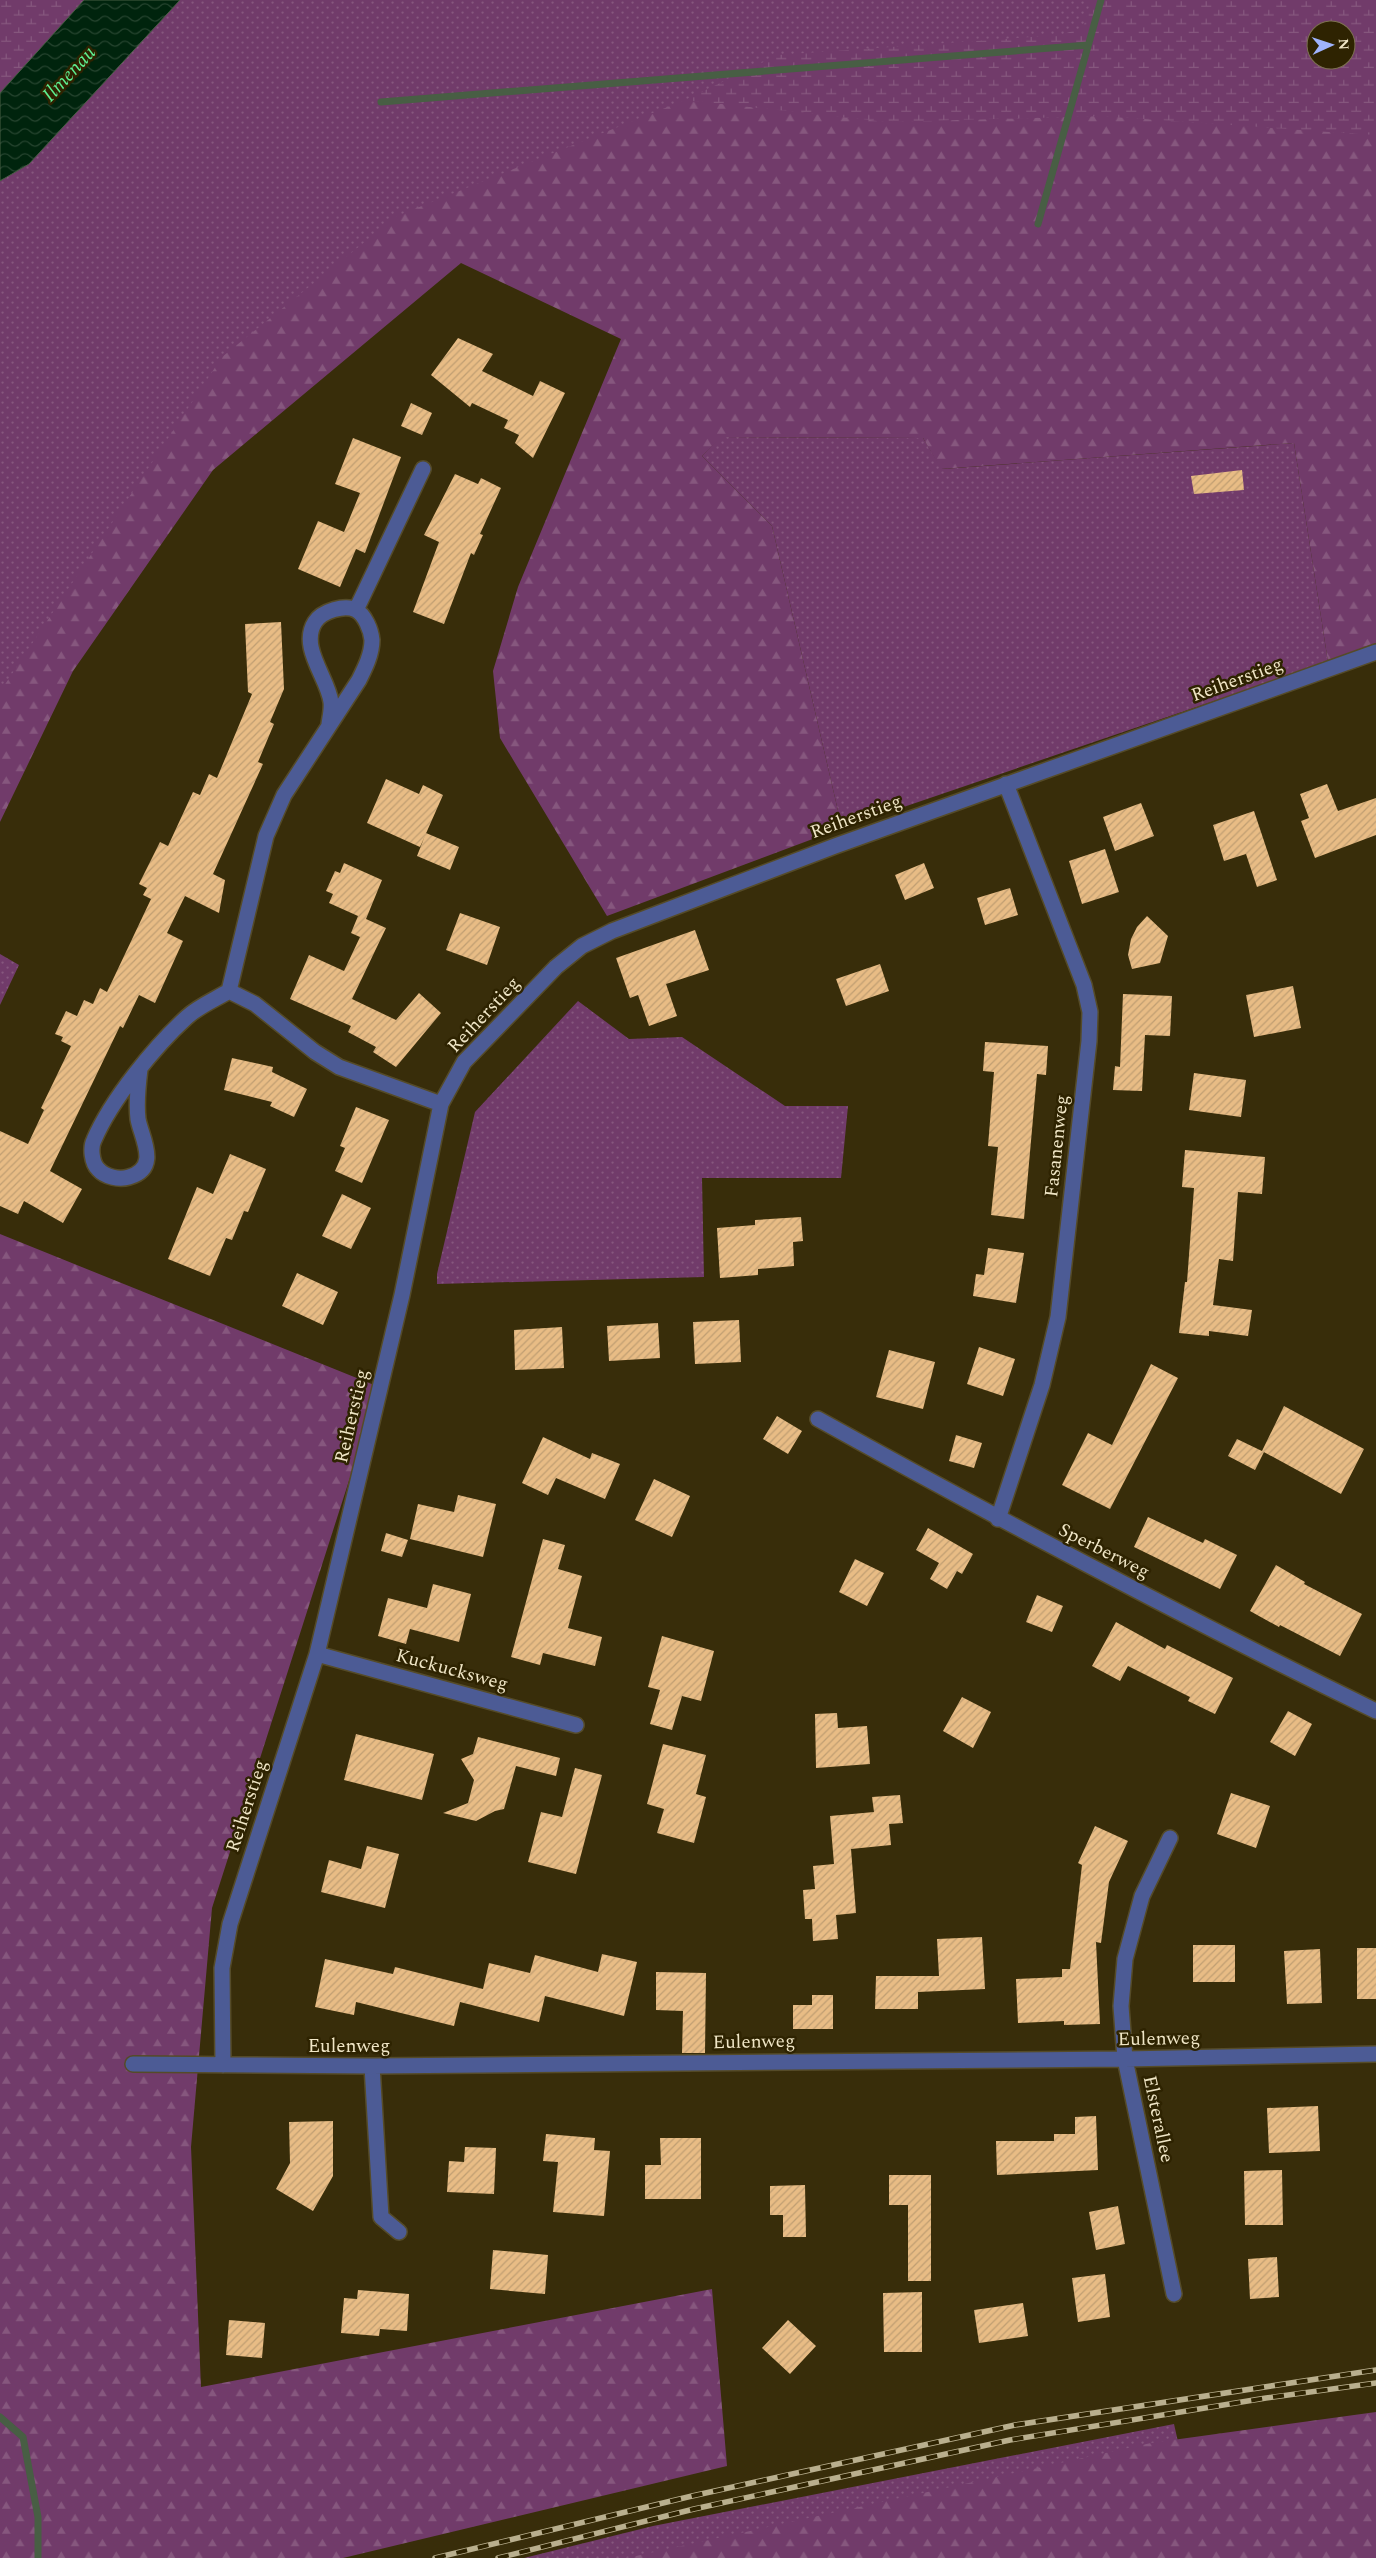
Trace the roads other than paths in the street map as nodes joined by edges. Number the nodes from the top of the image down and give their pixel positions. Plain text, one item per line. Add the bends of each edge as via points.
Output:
1 (423, 469) dead end
2 (356, 610) junction
3 (1376, 652) edge
4 (329, 724) junction
5 (1006, 784) junction
6 (229, 991) junction
7 (140, 1069) junction
8 (441, 1104) junction
9 (818, 1419) dead end
10 (998, 1519) junction
11 (316, 1654) junction
12 (1376, 1711) edge
13 (576, 1725) dead end
14 (1170, 1838) dead end
15 (1376, 2054) edge
16 (1125, 2059) junction
17 (133, 2064) dead end
18 (223, 2065) junction
19 (372, 2066) junction
20 (399, 2232) dead end
21 (1174, 2294) dead end

1 - 2 street
2 - 4 street via 367,622 372,640 368,660 359,680
2 - 4 street via 341,608 328,612 315,622 312,634 316,664 332,703
3 - 5 street, Reiherstieg
4 - 6 street via 284,795 266,836
5 - 8 street, Reiherstieg via 612,930 587,943 556,967 464,1062
5 - 10 street, Fasanenweg via 1084,985 1090,1012 1058,1316 1042,1385
6 - 7 street via 189,1015
6 - 8 street via 255,1004 339,1067
7 - 7 street via 93,1142 92,1160 97,1169 108,1176 131,1176 142,1168 148,1156 138,1120
8 - 11 street, Reiherstieg via 402,1295
9 - 10 street, Sperberweg
10 - 12 street, Sperberweg via 1258,1654
11 - 13 street, Kuckucksweg
11 - 18 street, Reiherstieg via 230,1924 222,1968
14 - 16 street, Elsterallee via 1142,1896 1125,1959 1121,2006
15 - 16 street, Eulenweg
16 - 19 street, Eulenweg
16 - 21 street, Elsterallee
17 - 18 street, Eulenweg
18 - 19 street, Eulenweg
19 - 20 street via 381,2217

